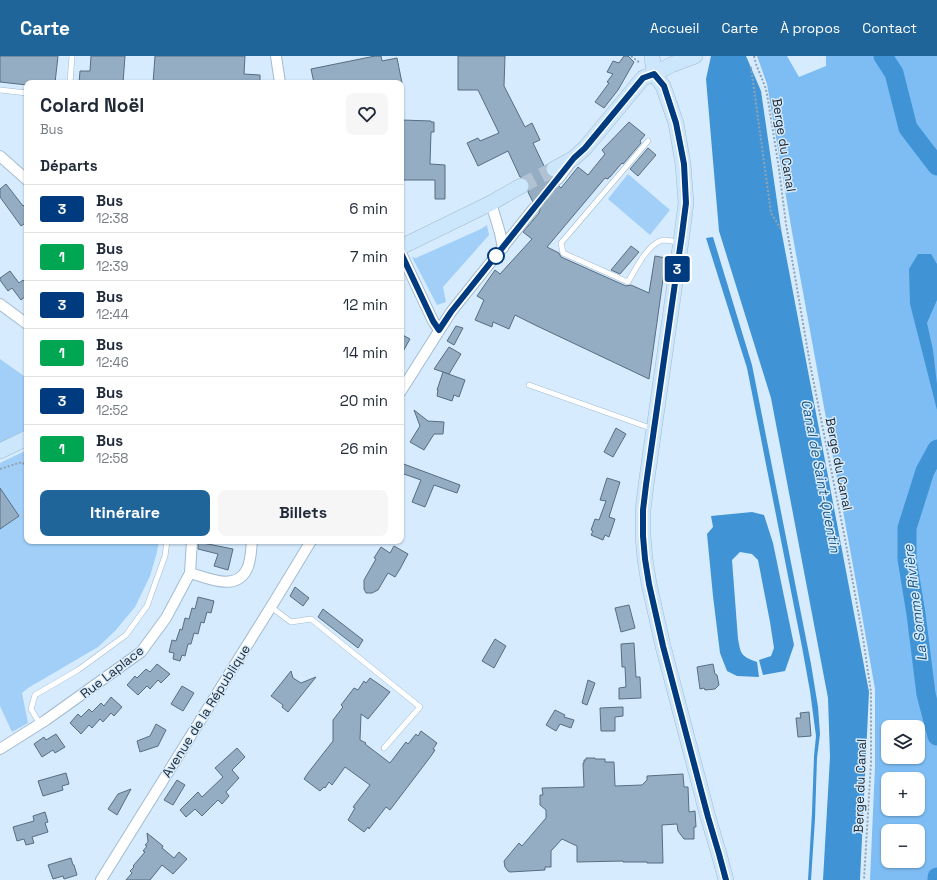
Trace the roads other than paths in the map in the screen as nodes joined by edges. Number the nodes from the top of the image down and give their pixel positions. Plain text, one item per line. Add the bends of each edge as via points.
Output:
1 (72, 56) edge
2 (276, 56) edge
3 (652, 56) edge
4 (694, 56) edge
5 (654, 74) junction
6 (70, 80) edge
7 (280, 80) edge
8 (0, 90) edge
9 (24, 93) edge
10 (648, 141) dead end
11 (0, 156) edge
12 (556, 174) tunnel mouth
13 (24, 177) edge
14 (521, 186) tunnel mouth
15 (491, 203) junction
16 (534, 208) tunnel mouth
17 (681, 243) junction
18 (404, 246) edge
19 (503, 248) junction
20 (404, 259) edge
21 (0, 304) edge
22 (24, 322) edge
23 (439, 330) junction
24 (404, 386) edge
25 (529, 386) dead end
26 (654, 429) junction
27 (24, 439) edge
28 (0, 451) edge
29 (166, 544) edge
30 (192, 544) edge
31 (251, 544) edge
32 (309, 544) edge
33 (190, 573) junction
34 (271, 607) junction
35 (40, 724) junction
36 (384, 748) dead end
37 (0, 750) edge
38 (101, 880) edge
39 (726, 880) edge

1 - 6 lane
2 - 7 street
3 - 5 street
4 - 5 street
5 - 12 street via 643,78 585,148
5 - 17 street via 664,86 676,123 684,164 686,203
8 - 9 lane
10 - 17 lane via 561,242 563,253 628,282 648,249 664,240
11 - 13 street
14 - 15 street
15 - 18 street
15 - 19 street
16 - 19 street
17 - 26 street
19 - 23 street
20 - 23 street
21 - 22 street
23 - 24 street
25 - 26 lane
26 - 39 street via 643,510 645,559 663,646
27 - 28 street
29 - 35 lane via 146,606 126,634 78,670 35,695 31,709
30 - 33 street, Rue Laplace
31 - 33 street via 247,568 240,578 220,582
32 - 34 street, Avenue de la République
33 - 35 street, Rue Laplace via 166,618 141,652
34 - 36 lane via 291,622 311,619 420,707
34 - 38 street, Avenue de la République
35 - 37 street, Rue Laplace

